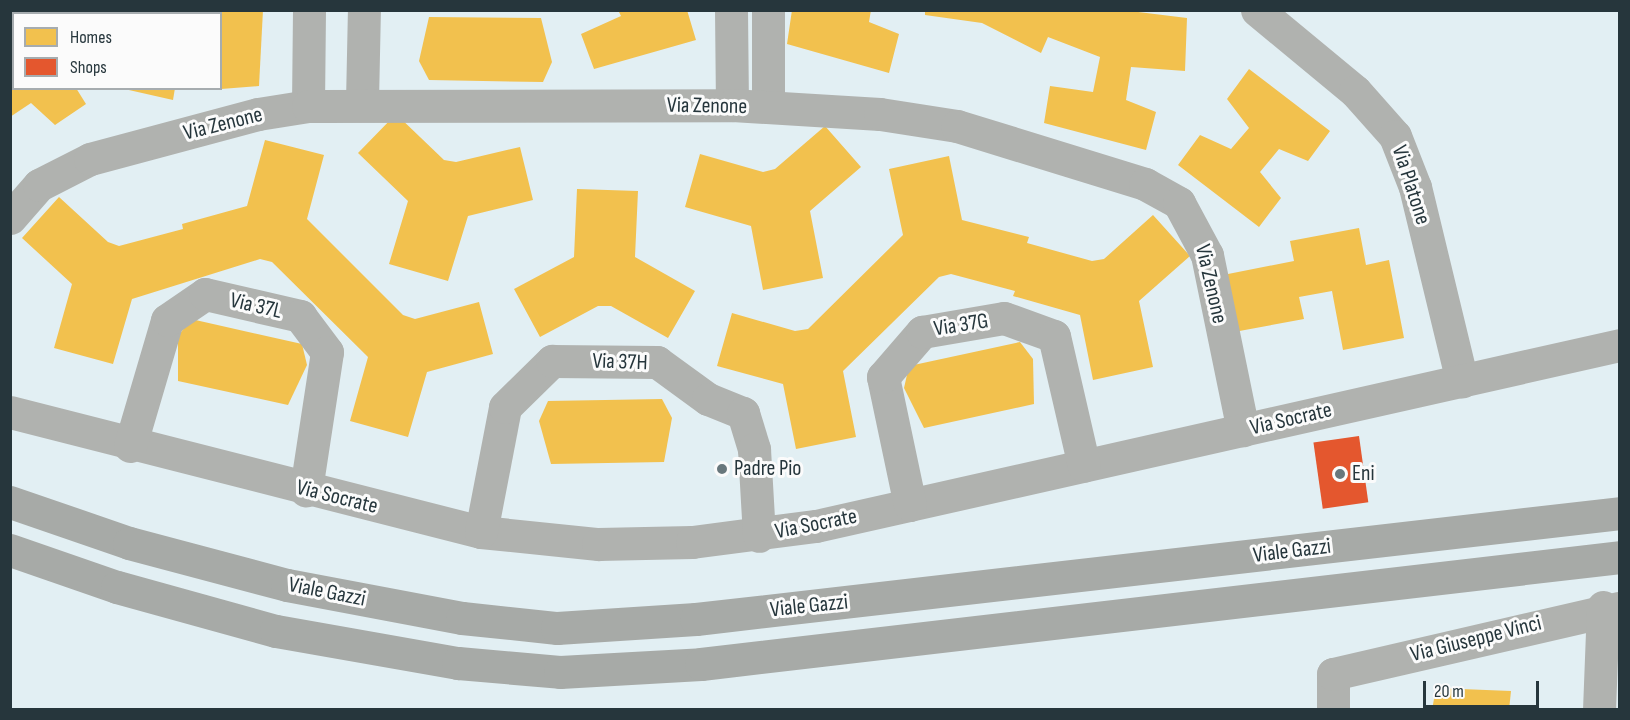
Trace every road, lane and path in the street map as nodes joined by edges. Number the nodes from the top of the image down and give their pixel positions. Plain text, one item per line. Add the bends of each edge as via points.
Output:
1 (309, 10) edge
2 (364, 10) edge
3 (731, 10) edge
4 (768, 10) edge
5 (1257, 10) edge
6 (363, 102) junction
7 (732, 105) junction
8 (308, 106) junction
9 (768, 107) junction
10 (10, 218) edge
11 (1620, 345) edge
12 (1462, 381) junction
13 (10, 412) edge
14 (1243, 430) junction
15 (130, 446) junction
16 (1084, 466) junction
17 (306, 490) junction
18 (10, 502) edge
19 (910, 505) junction
20 (1620, 513) edge
21 (481, 532) junction
22 (759, 536) junction
23 (10, 550) edge
24 (1620, 557) edge
25 (1611, 607) edge
26 (1333, 710) edge
27 (1599, 710) edge

1 - 8 street
2 - 6 street
3 - 7 street
4 - 9 street
5 - 12 street, Via Platone via 1362,98 1395,136 1415,187
6 - 7 street, Via Zenone
6 - 8 street, Via Zenone
7 - 9 street, Via Zenone
8 - 10 street, Via Zenone via 258,114 90,159 39,184
9 - 14 street, Via Zenone via 957,126 1165,193 1179,203 1202,239
11 - 12 street, Via Socrate
12 - 14 street, Via Socrate
13 - 15 street, Via Socrate
14 - 16 street, Via Socrate
15 - 17 street, Via Socrate
15 - 17 street, Via 37L via 167,320 205,294 300,316 327,352
16 - 19 street, Via Socrate
16 - 19 street, Via 37G via 1054,336 1004,318 922,332 883,377
17 - 21 street, Via Socrate
18 - 20 main road, Viale Gazzi via 129,543 287,585 462,618 557,628 696,619
19 - 22 street, Via Socrate
21 - 22 street, Via Socrate via 598,544
21 - 22 street, Via 37H via 505,407 552,361 657,362 708,399 743,413 754,449
23 - 24 main road, Viale Gazzi via 117,587 276,631 458,663 560,672 701,664
25 - 26 street, Via Giuseppe Vinci via 1333,674
25 - 27 street

